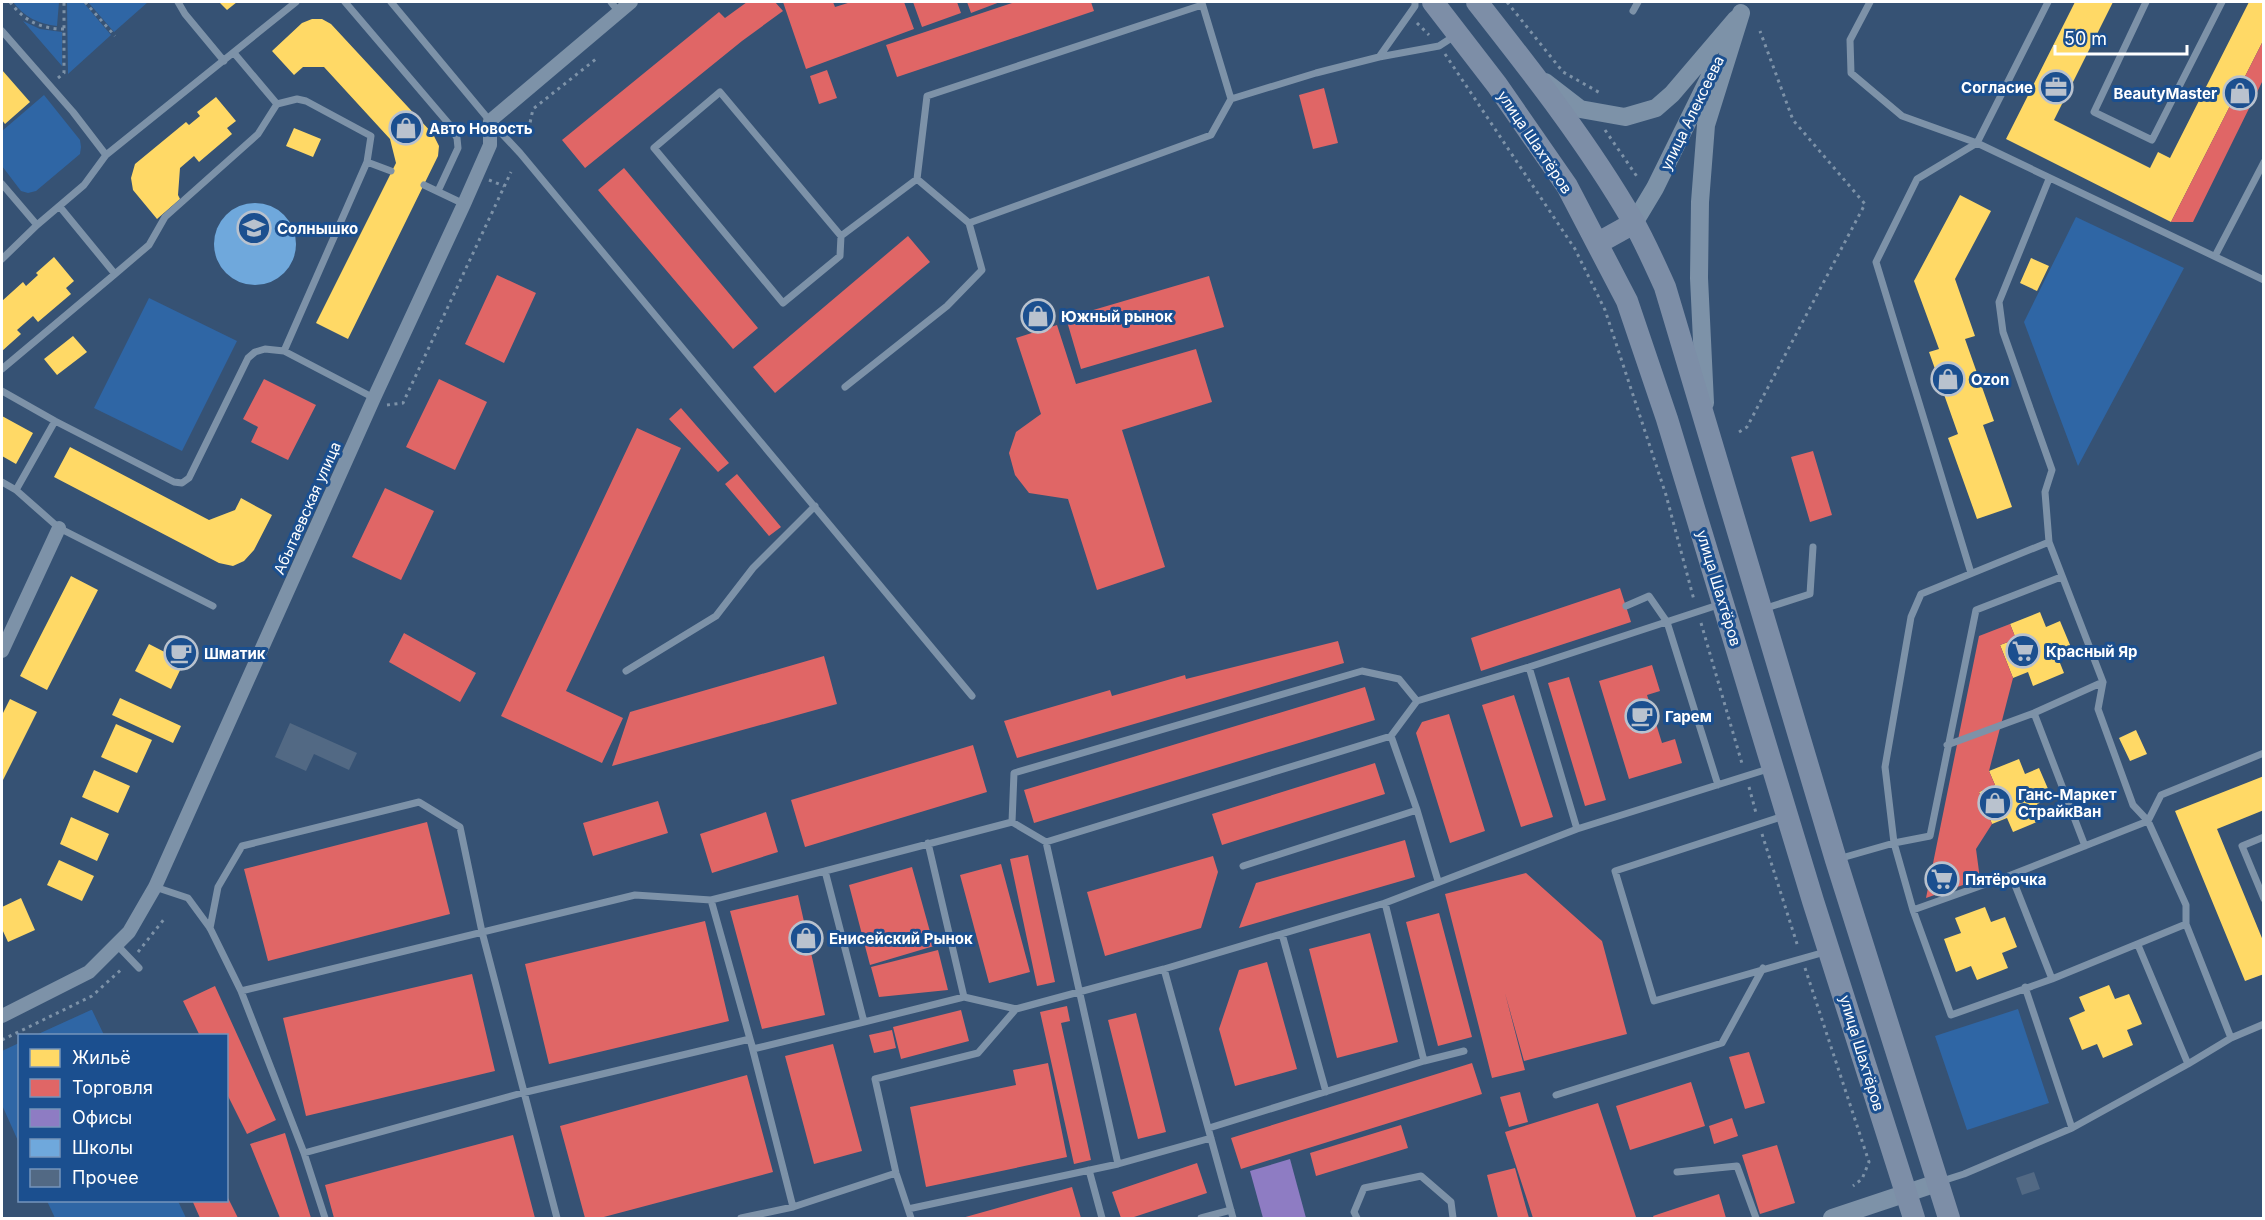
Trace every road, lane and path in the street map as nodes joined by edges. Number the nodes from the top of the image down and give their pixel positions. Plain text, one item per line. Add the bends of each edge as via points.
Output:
1 (10, 2) edge
2 (64, 2) edge
3 (85, 2) edge
4 (178, 2) edge
5 (296, 2) edge
6 (345, 2) edge
7 (391, 2) edge
8 (631, 2) edge
9 (1415, 2) edge
10 (1432, 2) edge
11 (1477, 2) edge
12 (1507, 2) edge
13 (1638, 2) edge
14 (1870, 2) edge
15 (2048, 2) edge
16 (2146, 2) edge
17 (2222, 2) edge
18 (1202, 3) edge
19 (615, 7) edge
20 (1744, 7) edge
21 (1633, 11) dead end
22 (1408, 14) junction
23 (64, 29) junction
24 (2, 31) edge
25 (1760, 31) dead end
26 (115, 36) dead end
27 (1448, 39) junction
28 (234, 52) junction
29 (1379, 57) junction
30 (596, 58) dead end
31 (224, 61) junction
32 (1532, 72) junction
33 (49, 86) junction
34 (1604, 95) dead end
35 (1231, 99) junction
36 (277, 104) junction
37 (490, 121) junction
38 (1603, 126) dead end
39 (527, 137) dead end
40 (1977, 143) junction
41 (106, 155) junction
42 (367, 162) junction
43 (2264, 162) edge
44 (391, 171) dead end
45 (511, 172) dead end
46 (1638, 178) dead end
47 (917, 179) junction
48 (2049, 179) junction
49 (489, 180) dead end
50 (2, 184) edge
51 (424, 185) dead end
52 (504, 186) junction
53 (438, 191) junction
54 (464, 204) junction
55 (60, 207) junction
56 (969, 223) junction
57 (1634, 223) junction
58 (37, 225) junction
59 (842, 236) junction
60 (1598, 243) junction
61 (2214, 256) junction
62 (2, 259) edge
63 (116, 274) junction
64 (2264, 280) edge
65 (284, 351) junction
66 (2, 369) edge
67 (845, 387) dead end
68 (2, 391) edge
69 (380, 401) junction
70 (1706, 419) junction
71 (55, 421) junction
72 (1739, 432) dead end
73 (2, 482) edge
74 (16, 490) junction
75 (815, 506) junction
76 (59, 528) junction
77 (2049, 542) junction
78 (1813, 547) dead end
79 (1971, 573) junction
80 (2061, 577) junction
81 (1723, 603) junction
82 (213, 606) dead end
83 (1626, 606) dead end
84 (1761, 610) junction
85 (1698, 612) junction
86 (1667, 622) junction
87 (2, 651) edge
88 (1529, 667) junction
89 (626, 671) dead end
90 (2103, 682) junction
91 (972, 696) dead end
92 (1417, 701) junction
93 (2034, 713) junction
94 (1391, 736) junction
95 (1947, 745) junction
96 (2264, 753) edge
97 (1772, 768) junction
98 (1745, 776) junction
99 (1718, 785) junction
100 (1418, 810) junction
101 (1787, 815) junction
102 (2148, 821) junction
103 (1012, 822) junction
104 (1759, 824) junction
105 (1577, 829) junction
106 (2264, 837) edge
107 (1046, 842) junction
108 (928, 843) junction
109 (1894, 843) junction
110 (2085, 846) junction
111 (1836, 860) junction
112 (1243, 866) dead end
113 (825, 871) junction
114 (2011, 875) junction
115 (1438, 881) junction
116 (155, 887) junction
117 (2264, 899) edge
118 (711, 900) junction
119 (1385, 903) junction
120 (1913, 910) junction
121 (2186, 924) junction
122 (210, 928) junction
123 (482, 932) junction
124 (1282, 934) junction
125 (116, 944) junction
126 (2138, 945) junction
127 (1830, 951) junction
128 (1802, 958) junction
129 (139, 968) dead end
130 (1763, 968) junction
131 (1164, 969) junction
132 (2052, 979) junction
133 (2025, 987) junction
134 (241, 991) junction
135 (1078, 991) junction
136 (964, 997) junction
137 (1016, 1009) junction
138 (2, 1017) edge
139 (864, 1022) junction
140 (2264, 1024) edge
141 (2231, 1038) junction
142 (750, 1039) junction
143 (753, 1049) junction
144 (1464, 1050) dead end
145 (1424, 1061) junction
146 (2188, 1064) junction
147 (1326, 1092) junction
148 (522, 1093) junction
149 (1556, 1095) dead end
150 (1209, 1128) junction
151 (2072, 1128) junction
152 (1211, 1138) junction
153 (304, 1153) junction
154 (1118, 1164) junction
155 (1089, 1170) junction
156 (1677, 1172) dead end
157 (896, 1173) junction
158 (1937, 1183) junction
159 (1852, 1186) dead end
160 (1906, 1193) junction
161 (794, 1208) junction
162 (908, 1209) junction
163 (1232, 1214) edge
164 (325, 1218) edge
165 (557, 1218) edge
166 (741, 1218) edge
167 (911, 1218) edge
168 (1102, 1218) edge
169 (1201, 1218) edge
170 (1357, 1218) edge
171 (1453, 1218) edge
172 (1756, 1218) edge
173 (1832, 1218) edge
174 (1914, 1218) edge
175 (1949, 1218) edge

1 - 23 path via 33,23
2 - 23 path
3 - 26 path
4 - 31 lane
5 - 28 lane
6 - 53 lane via 457,138 458,148
7 - 37 lane
8 - 19 street
9 - 22 lane
10 - 27 main road, улица Шахтёров
11 - 32 main road
12 - 34 path via 1563,72
13 - 21 lane
14 - 40 lane via 1850,40 1851,73 1902,116
15 - 40 lane
16 - 17 lane via 2094,112 2152,140
18 - 35 lane
18 - 47 lane via 927,96
19 - 37 street
20 - 32 street via 1656,108 1625,117 1580,109
20 - 57 street, улица Алексеева
20 - 70 street via 1706,125 1699,278
22 - 27 path
22 - 29 lane
23 - 33 path via 64,73
24 - 33 lane
25 - 72 path via 1793,120 1865,204 1747,427
27 - 29 lane
27 - 60 main road, улица Шахтёров via 1497,85 1567,186
27 - 85 path via 1575,249 1605,310 1666,495
28 - 31 lane
28 - 36 lane
29 - 35 lane
30 - 39 path via 533,109
31 - 41 lane
32 - 57 main road via 1599,165
33 - 41 lane
35 - 56 lane via 1211,135
36 - 42 lane via 302,99 371,136
36 - 63 lane via 258,134 165,217 149,245
37 - 54 street, Абытаевская улица via 490,145
37 - 75 lane
38 - 46 path
40 - 48 lane
40 - 79 lane via 1917,179 1876,262
41 - 55 lane via 84,185
42 - 44 lane
42 - 65 lane
43 - 61 lane
45 - 52 path
47 - 56 lane
47 - 59 lane
48 - 61 lane
48 - 77 lane via 1999,302 2003,332 2052,470 2045,492
49 - 52 path
50 - 58 lane
51 - 53 lane
52 - 69 path via 403,403
53 - 54 lane
54 - 69 street, Абытаевская улица
55 - 58 lane
55 - 63 lane
56 - 67 lane via 982,270 948,306
57 - 60 main road
57 - 70 main road via 1665,287
58 - 62 lane
59 - 59 lane via 720,92 654,148 783,303 840,256
60 - 81 main road, улица Шахтёров via 1627,301
61 - 64 lane
63 - 66 lane
65 - 69 lane
65 - 71 lane via 265,349 248,358 189,478 182,483
68 - 71 lane
69 - 116 street, Абытаевская улица
70 - 84 main road
71 - 74 lane
73 - 74 lane
74 - 76 lane
75 - 89 lane via 753,568 716,616
75 - 91 lane
76 - 82 lane
76 - 87 street
77 - 79 lane
77 - 80 lane
78 - 84 lane via 1810,594
79 - 109 lane via 1921,594 1911,617 1885,767
80 - 90 lane
80 - 95 lane via 1976,610
81 - 85 lane
81 - 97 main road, улица Шахтёров
83 - 86 lane via 1649,596
84 - 111 main road
85 - 86 lane
85 - 98 path
86 - 88 lane
86 - 99 lane
88 - 92 lane
88 - 105 lane
90 - 93 lane
90 - 102 lane via 2098,709 2133,805
92 - 94 lane
92 - 103 lane via 1399,679 1362,671 1014,773
93 - 95 lane
93 - 110 lane
94 - 100 lane
94 - 107 lane
95 - 109 lane via 1930,836
96 - 102 lane via 2161,795
97 - 98 lane
97 - 101 main road, улица Шахтёров
98 - 99 lane
98 - 104 path
99 - 105 lane
100 - 112 lane
100 - 115 lane
101 - 104 lane
101 - 127 main road, улица Шахтёров
102 - 110 lane
102 - 121 lane via 2186,905
103 - 107 lane
103 - 108 lane
104 - 128 path
104 - 130 lane via 1615,871 1653,1001
105 - 115 lane
106 - 117 lane via 2242,846
107 - 135 lane
108 - 113 lane
108 - 136 lane
109 - 111 lane
109 - 120 lane
110 - 114 lane
111 - 158 main road
113 - 118 lane
113 - 139 lane
114 - 120 lane
114 - 132 lane
115 - 119 lane
116 - 122 lane via 188,898
116 - 125 street, Абытаевская улица via 129,932
118 - 123 lane via 635,895
118 - 142 lane
119 - 124 lane
119 - 145 lane
120 - 133 lane via 1951,1015
121 - 126 lane
121 - 141 lane
122 - 123 lane via 218,887 242,846 419,802 460,827
122 - 134 lane
123 - 134 lane
123 - 148 lane
124 - 131 lane
124 - 147 lane
125 - 129 lane
125 - 138 street, Абытаевская улица via 89,972
126 - 132 lane
126 - 146 lane
127 - 128 lane
127 - 160 main road, улица Шахтёров
128 - 130 lane
128 - 159 path via 1869,1162 1862,1179
130 - 149 lane via 1722,1043
131 - 135 lane
131 - 150 lane
132 - 133 lane
133 - 151 lane
134 - 153 lane
135 - 137 lane
135 - 154 lane
136 - 137 lane
136 - 139 lane
137 - 157 lane via 978,1053 875,1079
139 - 143 lane
140 - 141 lane
141 - 146 lane
142 - 143 lane
142 - 148 lane
143 - 161 lane
144 - 145 lane
145 - 147 lane
146 - 151 lane
147 - 150 lane
148 - 153 lane
148 - 165 lane
150 - 152 lane
151 - 158 lane
152 - 154 lane
152 - 163 lane
153 - 164 lane
154 - 155 lane
155 - 162 lane
155 - 168 lane
156 - 172 lane via 1737,1166
157 - 161 lane
157 - 162 lane
158 - 160 street
158 - 175 main road
160 - 173 street
160 - 174 main road, улица Шахтёров
161 - 166 lane
162 - 167 lane
163 - 169 lane
170 - 171 lane via 1354,1212 1364,1188 1421,1176 1451,1202

